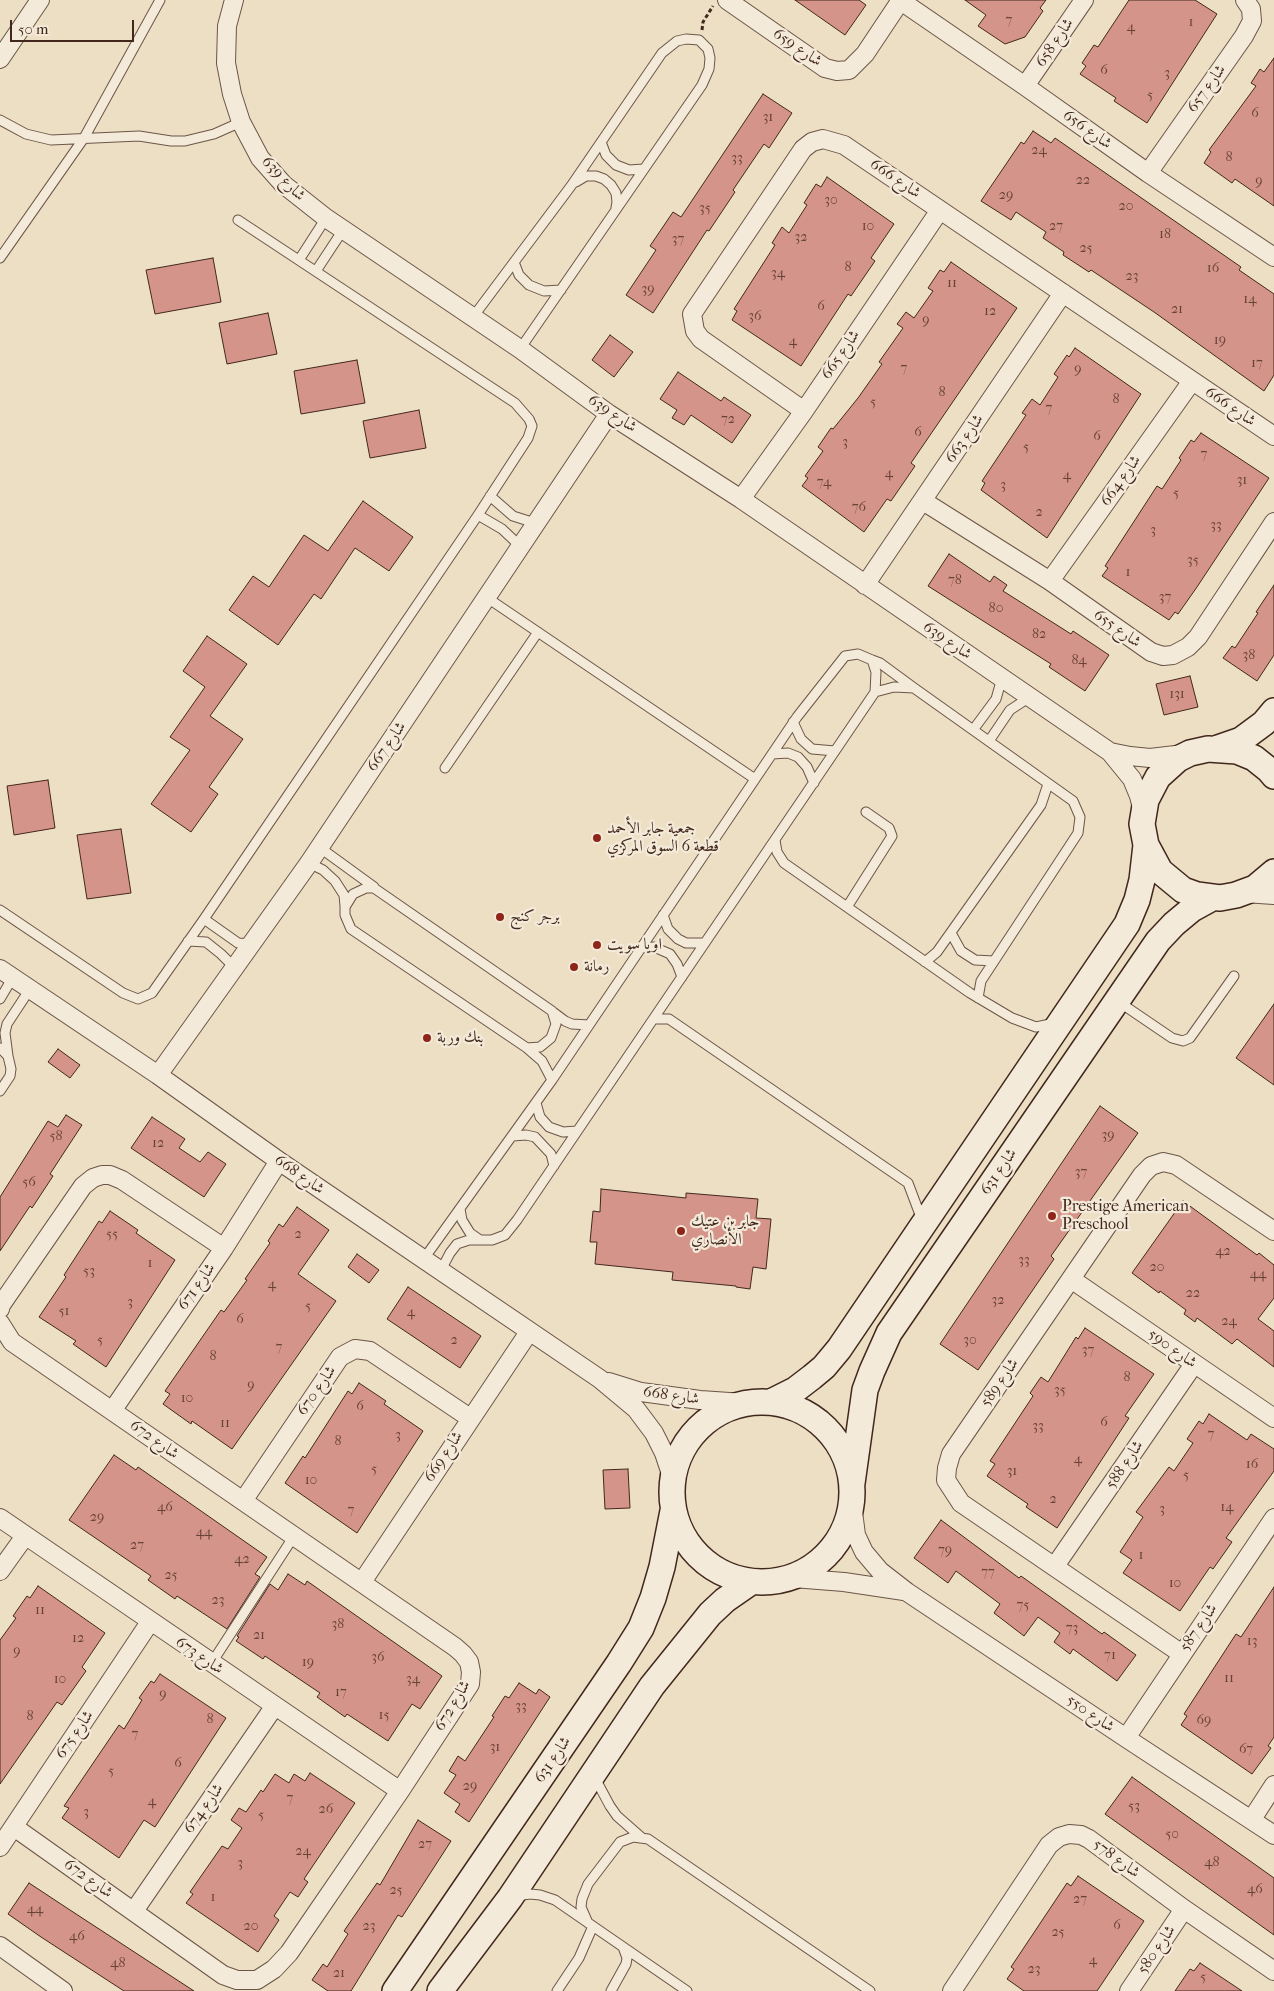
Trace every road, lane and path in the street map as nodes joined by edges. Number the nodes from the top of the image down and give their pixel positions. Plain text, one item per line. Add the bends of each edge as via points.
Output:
1 (40, 0) edge
2 (160, 0) edge
3 (234, 0) edge
4 (717, 0) edge
5 (727, 0) edge
6 (901, 0) edge
7 (1084, 0) edge
8 (1245, 0) edge
9 (699, 40) junction
10 (0, 59) edge
11 (1025, 86) junction
12 (0, 120) edge
13 (241, 122) junction
14 (84, 138) junction
15 (601, 142) junction
16 (643, 169) junction
17 (1148, 173) junction
18 (571, 186) junction
19 (615, 210) junction
20 (940, 210) junction
21 (326, 218) junction
22 (238, 220) dead end
23 (343, 230) junction
24 (1273, 254) edge
25 (0, 258) edge
26 (299, 260) junction
27 (514, 262) junction
28 (316, 272) junction
29 (561, 290) junction
30 (1064, 293) junction
31 (473, 317) junction
32 (520, 349) junction
33 (1192, 381) junction
34 (804, 410) junction
35 (609, 414) junction
36 (1274, 436) edge
37 (490, 496) junction
38 (741, 499) junction
39 (923, 501) junction
40 (478, 515) junction
41 (535, 522) junction
42 (1274, 522) edge
43 (520, 546) junction
44 (1050, 581) junction
45 (865, 585) junction
46 (486, 597) junction
47 (538, 632) junction
48 (872, 660) junction
49 (1002, 678) junction
50 (914, 688) junction
51 (875, 692) junction
52 (1030, 697) junction
53 (1274, 711) edge
54 (793, 722) junction
55 (973, 730) junction
56 (989, 741) junction
57 (1218, 748) junction
58 (835, 751) junction
59 (1110, 752) junction
60 (1190, 753) junction
61 (772, 754) junction
62 (445, 768) dead end
63 (1274, 776) edge
64 (755, 779) junction
65 (814, 783) junction
66 (1048, 784) junction
67 (866, 812) dead end
68 (1143, 813) junction
69 (775, 840) junction
70 (1146, 845) junction
71 (320, 847) junction
72 (309, 863) junction
73 (1274, 872) edge
74 (374, 888) junction
75 (1244, 893) junction
76 (1274, 895) edge
77 (1212, 898) junction
78 (345, 907) junction
79 (847, 907) junction
80 (0, 910) edge
81 (664, 915) junction
82 (204, 919) junction
83 (951, 932) junction
84 (188, 941) junction
85 (705, 943) junction
86 (252, 944) junction
87 (641, 948) junction
88 (994, 961) junction
89 (925, 962) junction
90 (234, 968) junction
91 (6, 973) edge
92 (1234, 976) dead end
93 (682, 977) junction
94 (30, 989) junction
95 (978, 998) junction
96 (0, 999) edge
97 (1117, 1000) junction
98 (552, 1011) junction
99 (654, 1019) junction
100 (1060, 1022) junction
101 (589, 1025) junction
102 (0, 1048) edge
103 (527, 1048) junction
104 (8, 1056) junction
105 (158, 1075) junction
106 (552, 1080) junction
107 (0, 1091) edge
108 (536, 1103) junction
109 (577, 1131) junction
110 (513, 1136) junction
111 (279, 1161) junction
112 (554, 1166) junction
113 (460, 1209) junction
114 (923, 1224) junction
115 (1274, 1231) edge
116 (480, 1240) junction
117 (224, 1248) junction
118 (423, 1260) junction
119 (440, 1272) junction
120 (1071, 1279) junction
121 (0, 1309) edge
122 (0, 1323) edge
123 (529, 1332) junction
124 (1194, 1364) junction
125 (600, 1379) junction
126 (771, 1402) junction
127 (744, 1403) junction
128 (112, 1411) junction
129 (470, 1418) junction
130 (1274, 1418) edge
131 (672, 1477) junction
132 (852, 1493) junction
133 (243, 1501) junction
134 (673, 1511) junction
135 (0, 1518) edge
136 (1274, 1518) edge
137 (25, 1536) junction
138 (294, 1536) junction
139 (1055, 1566) junction
140 (0, 1571) edge
141 (793, 1578) junction
142 (362, 1582) junction
143 (751, 1582) junction
144 (907, 1592) junction
145 (150, 1622) junction
146 (1182, 1654) junction
147 (212, 1664) junction
148 (274, 1707) junction
149 (1126, 1738) junction
150 (593, 1773) junction
151 (1274, 1785) edge
152 (400, 1792) junction
153 (1252, 1819) junction
154 (14, 1827) junction
155 (1274, 1835) edge
156 (642, 1838) junction
157 (0, 1847) edge
158 (510, 1898) junction
159 (1184, 1909) junction
160 (134, 1910) junction
161 (590, 1924) junction
162 (0, 1946) edge
163 (623, 1947) junction
164 (1274, 1971) edge
165 (63, 1991) edge
166 (395, 1991) edge
167 (440, 1991) edge
168 (557, 1991) edge
169 (611, 1991) edge
170 (686, 1991) edge
171 (870, 1991) edge
172 (953, 1991) edge
173 (1129, 1991) edge

1 - 10 street
2 - 14 lane
3 - 13 street, شارع 639 via 227,26 226,62
4 - 9 path via 703,22
5 - 6 street, شارع 659 via 825,68 836,71 849,70 864,54
6 - 11 street, شارع 656
7 - 11 street, شارع 658
8 - 17 street, شارع 657 via 1252,21 1244,36
9 - 15 lane via 677,41 662,53
9 - 16 lane via 708,49 710,58 702,85
11 - 17 street, شارع 656
12 - 14 lane via 38,138
13 - 14 lane via 214,134 185,140 138,136
13 - 21 street, شارع 639 via 260,158 283,184
14 - 25 lane
15 - 16 lane via 606,155 616,165 629,170
15 - 18 lane
16 - 19 lane
17 - 24 street, شارع 656
18 - 19 lane via 586,176 604,179 616,193
18 - 27 lane
19 - 29 lane
20 - 30 street, شارع 666
20 - 34 street, شارع 665
20 - 34 street, شارع 666 via 844,144 823,139 803,149 692,314 695,331 701,339
21 - 23 street, شارع 639
21 - 26 lane
22 - 26 lane
23 - 28 lane
23 - 31 street, شارع 639
26 - 28 lane
27 - 29 lane via 519,275 529,285 544,291
27 - 31 lane
28 - 37 lane via 523,411 532,426 528,438
29 - 32 lane
30 - 33 street, شارع 666
30 - 39 street, شارع 663
31 - 32 street, شارع 639
32 - 35 street, شارع 639
33 - 36 street, شارع 666
33 - 44 street, شارع 664
34 - 38 street, شارع 665
35 - 38 street, شارع 639
35 - 41 street, شارع 667
37 - 40 lane
37 - 41 lane via 513,516
38 - 45 street, شارع 639
39 - 44 street, شارع 655
39 - 45 street, شارع 663
40 - 43 lane via 502,529
40 - 82 lane
41 - 43 street, شارع 667
42 - 44 street, شارع 655 via 1198,636 1174,655 1151,652
43 - 46 street, شارع 667
45 - 49 street, شارع 639
46 - 47 lane
46 - 71 street, شارع 667
47 - 62 lane
47 - 64 lane
48 - 50 lane
48 - 51 lane via 876,672
48 - 54 lane via 858,654 845,656
49 - 52 street, شارع 639
49 - 55 lane via 996,699
50 - 51 lane
50 - 55 lane
51 - 58 lane
52 - 56 lane via 1010,710
52 - 59 street, شارع 639
53 - 57 main road via 1241,740
54 - 58 lane via 801,739 812,749
54 - 61 lane
55 - 56 lane
56 - 66 lane
57 - 60 main road
57 - 63 main road via 1254,758
58 - 65 lane
59 - 60 street, شارع 639 via 1150,758
59 - 68 street, شارع 639 via 1132,779
60 - 68 main road via 1167,767 1158,777
61 - 64 lane
61 - 65 lane via 798,758 807,767
64 - 81 lane
65 - 69 lane
66 - 83 lane via 1041,805
66 - 88 lane via 1073,801 1080,817 1078,833
67 - 79 lane via 889,828 892,836
68 - 70 main road
69 - 79 lane via 777,852 784,863
69 - 85 lane
70 - 77 main road via 1160,871 1171,881 1183,890
70 - 100 main road, شارع 631 via 1142,880 1127,924
71 - 72 street, شارع 667
71 - 74 lane
72 - 78 lane via 335,881 344,896
72 - 86 street, شارع 667
73 - 75 main road
74 - 78 lane via 353,894
74 - 98 lane
75 - 76 street
75 - 77 main road
77 - 97 main road, شارع 631 via 1186,914 1158,941
78 - 103 lane via 351,930
79 - 89 lane
80 - 84 lane via 123,993 138,999 152,993
81 - 85 lane via 668,929 678,939 686,943
81 - 87 lane
82 - 84 lane
82 - 86 lane via 238,943
83 - 88 lane via 961,951 976,960
83 - 89 lane via 937,952
84 - 90 lane via 206,942
85 - 93 lane
86 - 90 street, شارع 667
87 - 93 lane via 654,947 670,954
87 - 101 lane
88 - 95 lane via 981,981
89 - 95 lane
90 - 105 street, شارع 667
91 - 94 street, شارع 668
91 - 96 lane
92 - 97 lane via 1190,1038 1183,1041 1172,1038
93 - 99 lane
94 - 104 lane via 7,1024
94 - 105 street, شارع 668
95 - 100 lane via 1012,1018 1036,1027
97 - 132 main road, شارع 631 via 889,1333 865,1390
98 - 101 lane via 572,1024
98 - 103 lane via 556,1024 551,1038 540,1047
99 - 109 lane
99 - 114 lane via 669,1019 908,1183
100 - 114 main road, شارع 631
101 - 106 lane
102 - 104 lane
103 - 106 lane via 542,1061
104 - 107 lane via 10,1076
105 - 111 street, شارع 668
106 - 108 lane
108 - 109 lane via 540,1117 549,1127 563,1132
108 - 110 lane
109 - 112 lane
110 - 112 lane via 535,1137 552,1154
110 - 113 lane
111 - 117 street, شارع 671
111 - 118 street, شارع 668
112 - 116 lane via 506,1235
113 - 116 lane via 462,1220
113 - 118 lane
114 - 126 main road, شارع 631 via 824,1367 795,1390
115 - 120 street, شارع 589 via 1183,1169 1162,1162 1151,1166 1142,1175
116 - 119 lane via 457,1244
117 - 121 street via 122,1180 102,1175 83,1186
117 - 128 street, شارع 671
118 - 119 street, شارع 668
119 - 123 street, شارع 668
120 - 124 street, شارع 590
120 - 139 street, شارع 589 via 951,1454 946,1474 946,1480 961,1503
122 - 128 street, شارع 672 via 12,1342
123 - 125 street, شارع 668
123 - 129 street, شارع 669
124 - 130 street, شارع 590
124 - 139 street, شارع 588
125 - 127 street, شارع 668 via 641,1392
125 - 131 street, شارع 668 via 636,1409 654,1433
126 - 127 main road
126 - 132 main road via 801,1410 826,1428 844,1453
127 - 131 main road via 710,1417 685,1443
128 - 133 street, شارع 672
129 - 133 street, شارع 670 via 370,1351 355,1349 340,1357
129 - 142 street, شارع 669
131 - 134 main road
132 - 141 main road, شارع 631 via 842,1535 822,1560
132 - 144 street, شارع 550 via 856,1535 864,1552 880,1571
133 - 138 street, شارع 672
134 - 143 main road via 683,1537 701,1559 724,1574
134 - 166 main road, شارع 631 via 662,1567 641,1628
135 - 137 street, شارع 673
136 - 146 street, شارع 587
137 - 140 street
137 - 145 street, شارع 673
138 - 142 street, شارع 672
138 - 147 lane
139 - 146 street, شارع 589
141 - 143 main road
141 - 144 street, شارع 550
142 - 152 street, شارع 672 via 463,1654 471,1672 470,1684
143 - 150 main road via 725,1600 691,1636 652,1686
144 - 149 street, شارع 550
145 - 147 street, شارع 673
145 - 154 street, شارع 675
146 - 149 street, شارع 587
147 - 148 street, شارع 673
148 - 152 street, شارع 673
148 - 160 street, شارع 674
149 - 153 street, شارع 550
150 - 156 lane via 610,1806
150 - 158 main road
151 - 153 street
152 - 160 street, شارع 672 via 289,1954 257,1980 237,1980 223,1975
153 - 155 street, شارع 550
154 - 157 street, شارع 675
154 - 160 street, شارع 672
156 - 161 lane via 620,1842 588,1884 582,1907
156 - 171 lane
158 - 161 lane via 540,1895 554,1900
158 - 167 main road
159 - 164 street, شارع 578
159 - 172 street, شارع 578 via 1089,1840 1080,1835 1059,1837 1049,1845
159 - 173 street, شارع 580
161 - 163 lane
161 - 168 lane via 579,1958
162 - 165 street
163 - 169 lane via 626,1964
163 - 170 lane

